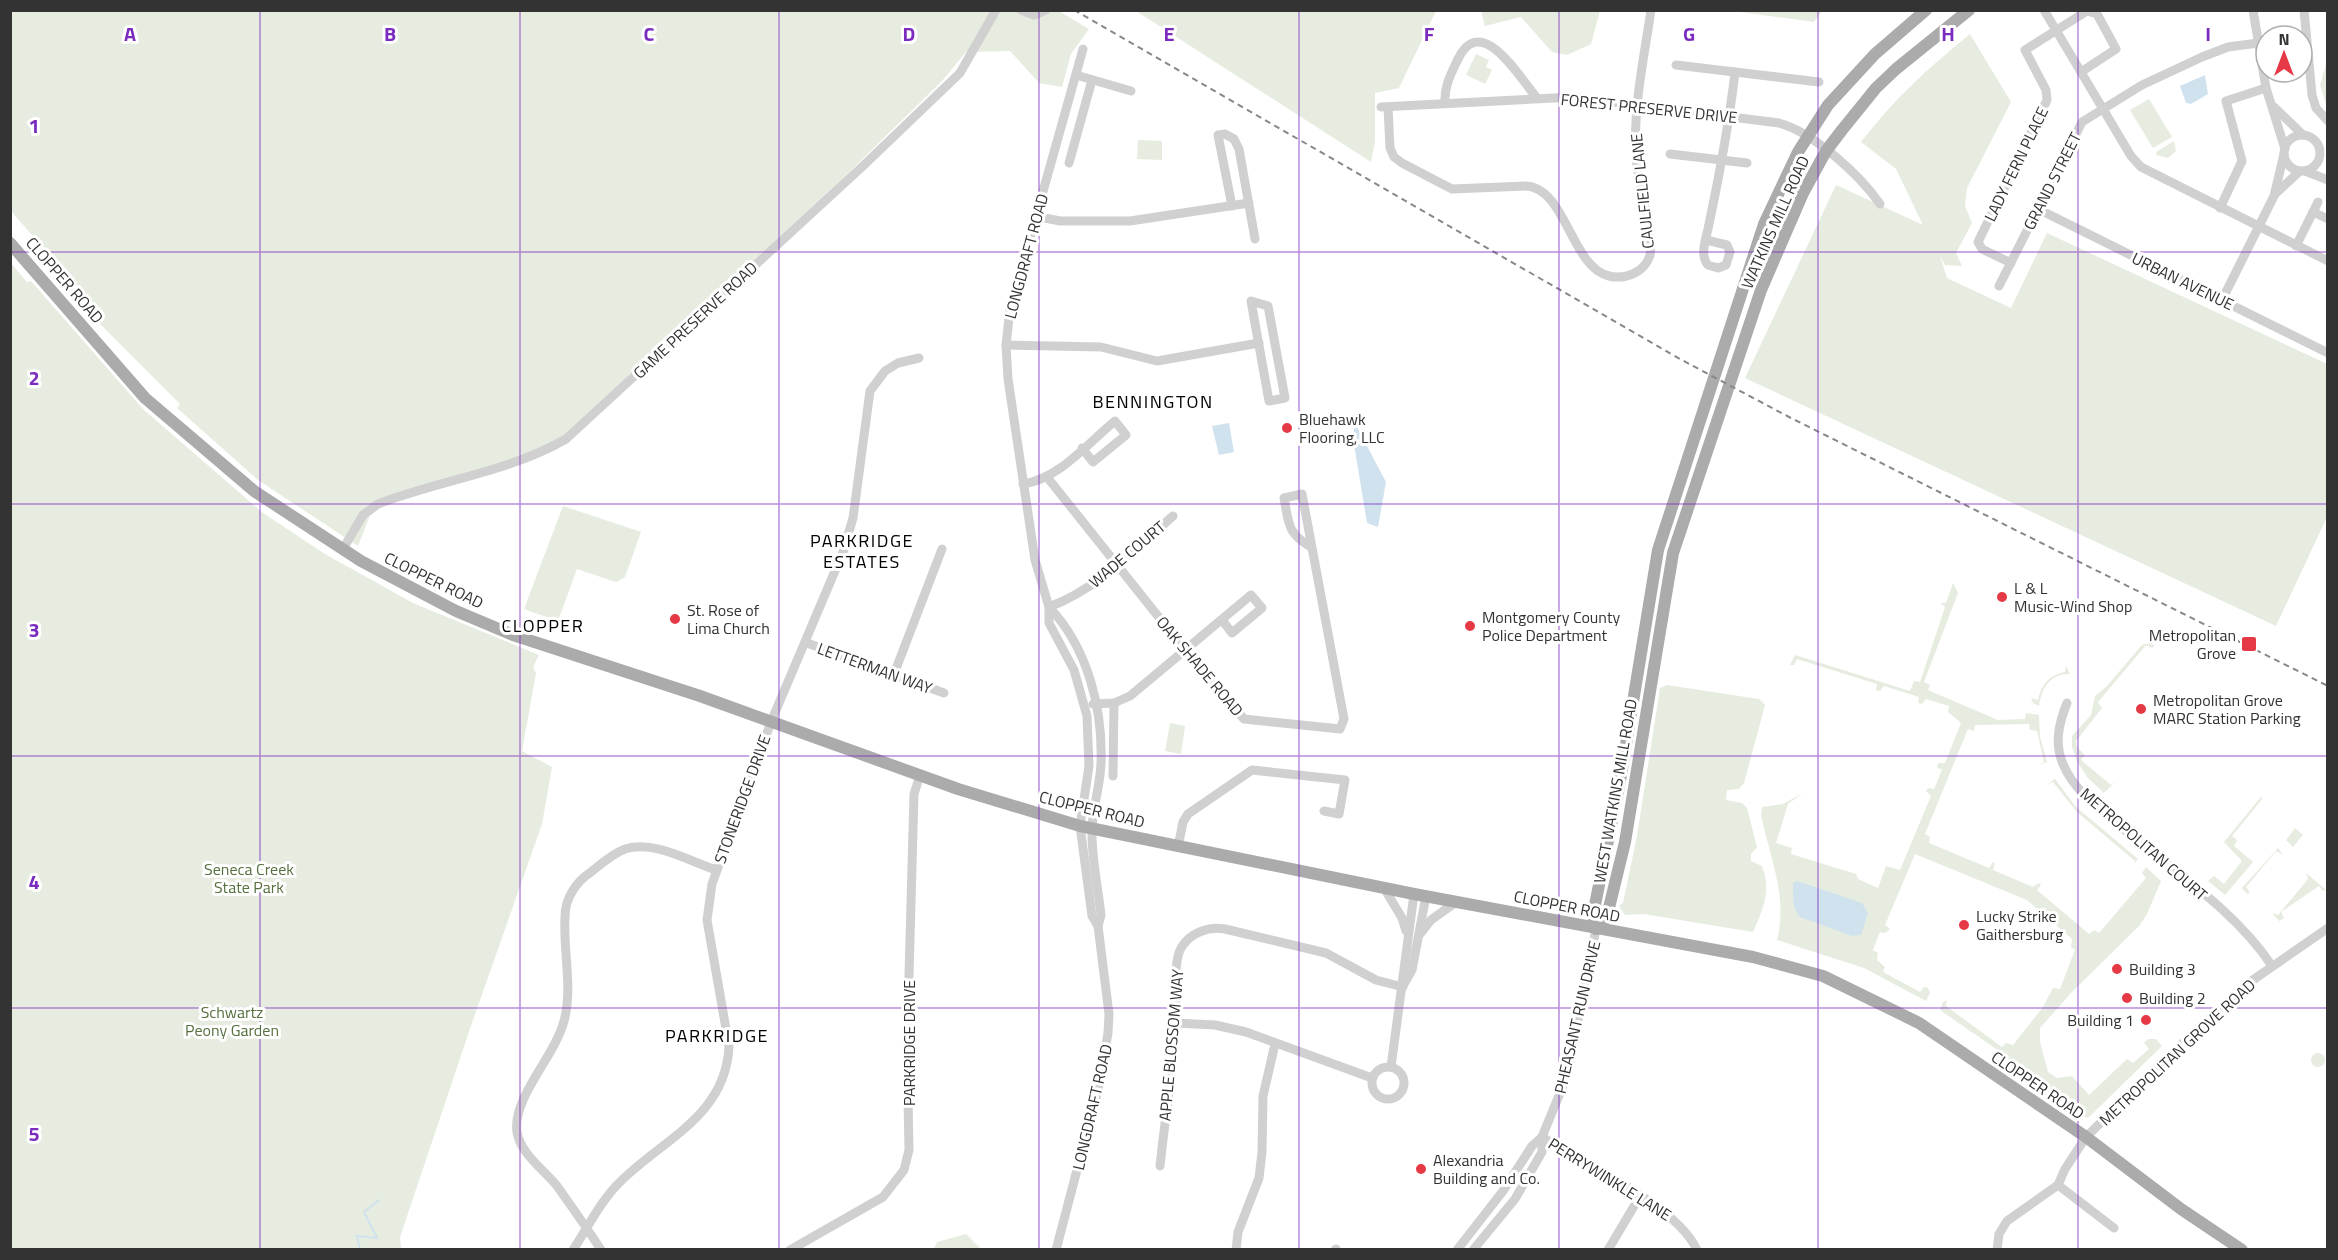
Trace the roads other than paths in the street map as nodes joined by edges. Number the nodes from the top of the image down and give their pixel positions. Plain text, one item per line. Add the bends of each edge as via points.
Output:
1 (996, 10) edge
2 (1021, 10) edge
3 (1046, 10) edge
4 (1651, 10) edge
5 (1926, 10) edge
6 (1969, 10) edge
7 (2044, 10) edge
8 (2304, 10) edge
9 (2056, 30) junction
10 (2254, 44) edge
11 (1083, 50) dead end
12 (1676, 65) dead end
13 (1735, 72) junction
14 (2081, 72) junction
15 (1076, 75) junction
16 (1092, 80) junction
17 (1819, 82) dead end
18 (2265, 84) edge
19 (2266, 88) junction
20 (1131, 91) dead end
21 (1537, 98) junction
22 (2270, 102) junction
23 (1445, 103) junction
24 (1637, 105) junction
25 (1385, 107) joint
26 (2103, 108) junction
27 (1730, 116) junction
28 (2328, 121) edge
29 (2304, 135) junction
30 (1807, 136) junction
31 (2320, 150) junction
32 (1826, 151) junction
33 (2284, 152) junction
34 (1670, 154) dead end
35 (1723, 160) junction
36 (1069, 163) dead end
37 (1747, 163) dead end
38 (2328, 165) edge
39 (2303, 171) junction
40 (2328, 180) edge
41 (2274, 196) junction
42 (2318, 202) dead end
43 (1249, 203) junction
44 (1880, 204) dead end
45 (1232, 206) junction
46 (2220, 208) junction
47 (2038, 209) junction
48 (2313, 212) junction
49 (1035, 216) junction
50 (2328, 219) edge
51 (2258, 227) junction
52 (1255, 239) dead end
53 (1706, 240) dead end
54 (10, 243) edge
55 (2296, 246) junction
56 (2328, 261) edge
57 (2011, 263) junction
58 (1999, 286) dead end
59 (2222, 300) junction
60 (1259, 343) junction
61 (1006, 345) junction
62 (2328, 353) edge
63 (919, 358) dead end
64 (1711, 388) joint
65 (1726, 396) joint
66 (1082, 448) junction
67 (1047, 477) junction
68 (1023, 484) junction
69 (1173, 516) dead end
70 (1311, 547) junction
71 (343, 549) junction
72 (942, 549) dead end
73 (1118, 565) junction
74 (1049, 607) junction
75 (1222, 620) dead end
76 (807, 643) junction
77 (1185, 650) junction
78 (894, 675) junction
79 (944, 693) dead end
80 (1114, 703) junction
81 (2067, 703) dead end
82 (1097, 704) junction
83 (1084, 706) junction
84 (771, 722) junction
85 (920, 775) junction
86 (1113, 776) dead end
87 (1324, 811) dead end
88 (1086, 827) junction
89 (1178, 847) junction
90 (716, 870) junction
91 (1384, 888) junction
92 (1420, 895) junction
93 (1456, 902) junction
94 (2328, 928) edge
95 (1596, 929) junction
96 (1407, 935) junction
97 (1419, 936) junction
98 (2272, 966) junction
99 (1403, 987) junction
100 (1176, 1023) junction
101 (1275, 1044) junction
102 (1391, 1067) junction
103 (1372, 1078) junction
104 (1542, 1137) junction
105 (2086, 1137) junction
106 (1160, 1166) dead end
107 (2058, 1185) junction
108 (1640, 1196) junction
109 (587, 1228) junction
110 (2114, 1228) dead end
111 (573, 1250) edge
112 (601, 1250) edge
113 (790, 1250) edge
114 (1056, 1250) edge
115 (1236, 1250) edge
116 (1457, 1250) edge
117 (1473, 1250) edge
118 (1608, 1250) edge
119 (1697, 1250) edge
120 (1997, 1250) edge
121 (2242, 1250) edge

1 - 71 street, GAME PRESERVE ROAD via 960,73 566,439 531,455 378,504 363,515
2 - 3 street via 1034,15
4 - 24 street, CAULFIELD LANE
5 - 30 main road, WATKINS MILL ROAD via 1845,85
6 - 32 main road, WATKINS MILL ROAD via 1876,88
7 - 9 street
8 - 28 street via 2312,95
9 - 14 street
9 - 14 street via 2092,11 2115,44 2112,53
9 - 57 street, LADY FERN PLACE via 2025,50 2046,90 2047,100 1979,240 1982,249
10 - 26 street, GRAND STREET via 2211,53
11 - 15 street, LONGDRAFT ROAD
12 - 13 street
13 - 17 street
13 - 27 street
14 - 26 street
15 - 16 street
15 - 49 street, LONGDRAFT ROAD
16 - 20 street
16 - 36 street
18 - 19 street
19 - 22 street
19 - 46 street via 2226,101 2242,161
21 - 23 street, FOREST PRESERVE DRIVE
21 - 23 street via 1492,46 1474,40 1463,49 1447,81
21 - 24 street, FOREST PRESERVE DRIVE via 1574,97
22 - 29 street
22 - 33 street
23 - 25 street, FOREST PRESERVE DRIVE
24 - 25 street, CAULFIELD LANE via 1637,168 1651,248 1643,266 1619,278 1604,275 1592,266 1550,199 1538,188 1452,189 1398,161 1390,148
24 - 27 street, FOREST PRESERVE DRIVE
26 - 46 street via 2141,167
26 - 47 street, GRAND STREET via 2079,126
27 - 30 street, FOREST PRESERVE DRIVE via 1779,123
27 - 35 street
29 - 31 street via 2313,138
29 - 33 street via 2289,140
30 - 32 street, FOREST PRESERVE DRIVE
30 - 64 main road, WATKINS MILL ROAD via 1764,224
31 - 38 street
31 - 39 street via 2317,164
32 - 44 street, FOREST PRESERVE DRIVE via 1869,188
32 - 65 main road, WATKINS MILL ROAD via 1785,232
33 - 39 street via 2291,167
33 - 41 street
34 - 35 street
35 - 37 street
35 - 53 street
39 - 40 street
39 - 41 street
41 - 51 street
42 - 48 street
43 - 45 street
43 - 45 street via 1239,149 1234,139 1218,135
43 - 52 street
45 - 49 street via 1130,221
46 - 51 street
47 - 57 street, GRAND STREET
47 - 59 street, URBAN AVENUE
48 - 50 street
48 - 55 street
49 - 61 street, LONGDRAFT ROAD via 1010,309
51 - 55 street
51 - 59 street
54 - 71 main road, CLOPPER ROAD via 145,398 254,491
55 - 56 street
57 - 58 street, GRAND STREET
59 - 62 street, URBAN AVENUE
60 - 60 street via 1251,301 1268,306 1285,398 1269,401
60 - 61 street via 1157,361 1101,347
61 - 68 street, LONGDRAFT ROAD
63 - 76 street, STONERIDGE DRIVE via 885,371 870,391 853,518
64 - 95 main road, WEST WATKINS MILL ROAD via 1653,571 1620,781 1593,915
65 - 95 main road, WEST WATKINS MILL ROAD via 1672,553 1625,842 1607,916
66 - 66 street via 1115,421 1126,435 1093,462
66 - 67 street
67 - 68 street
67 - 73 street, OAK SHADE ROAD
68 - 74 street, LONGDRAFT ROAD via 1035,560
69 - 73 street, WADE COURT
70 - 70 street, OAK SHADE ROAD via 1289,528 1284,498 1302,494
70 - 77 street, OAK SHADE ROAD via 1344,719 1340,729 1244,719
71 - 84 main road, CLOPPER ROAD via 400,584 513,634
72 - 78 street
73 - 74 street, WADE COURT
73 - 77 street, OAK SHADE ROAD
74 - 82 street, LONGDRAFT ROAD via 1061,620 1085,665
74 - 83 street, LONGDRAFT ROAD via 1048,623 1074,670
75 - 77 street
76 - 78 street, LETTERMAN WAY
76 - 84 street, STONERIDGE DRIVE
77 - 80 street via 1130,696
78 - 79 street, LETTERMAN WAY
80 - 82 street
80 - 86 street
81 - 98 street, METROPOLITAN COURT via 2057,740 2069,777 2103,812 2238,924
82 - 83 street
82 - 88 street, LONGDRAFT ROAD via 1101,766
83 - 88 street, LONGDRAFT ROAD via 1089,766
84 - 85 main road, CLOPPER ROAD
84 - 90 street, STONERIDGE DRIVE
85 - 88 main road, CLOPPER ROAD
85 - 113 street, PARKRIDGE DRIVE via 914,794 907,1048 909,1150 904,1170 883,1197
87 - 89 street via 1340,814 1345,780 1252,770 1188,814
88 - 89 main road, CLOPPER ROAD
88 - 114 street, LONGDRAFT ROAD via 1101,915 1098,926 1108,1033 1098,1090
89 - 91 main road, CLOPPER ROAD
90 - 109 street, STONERIDGE DRIVE via 707,920 729,1046 723,1082 698,1117 619,1182
90 - 109 street via 658,849 636,847 613,855 584,876 569,897 564,915 568,992 564,1020 552,1053 521,1101 516,1130 519,1141
91 - 92 main road, CLOPPER ROAD
91 - 96 street
92 - 93 main road, CLOPPER ROAD
92 - 96 street
92 - 97 street
93 - 95 main road, CLOPPER ROAD
93 - 97 street via 1431,920
94 - 98 street, METROPOLITAN GROVE ROAD
95 - 104 street, PHEASANT RUN DRIVE via 1567,1076
95 - 105 main road, CLOPPER ROAD via 1753,957 1848,986 1919,1023
96 - 99 street
97 - 99 street via 1412,970
98 - 105 street, METROPOLITAN GROVE ROAD via 2228,1000
99 - 100 street, APPLE BLOSSOM WAY via 1376,980 1326,953 1225,928 1209,928 1191,937 1178,956
99 - 102 street
100 - 101 street via 1215,1025
100 - 106 street, APPLE BLOSSOM WAY
101 - 103 street
101 - 115 street via 1263,1096 1259,1178 1238,1232
102 - 103 street via 1380,1069
102 - 103 street via 1403,1079 1402,1090 1396,1096 1388,1099 1376,1094
104 - 108 street, PERRYWINKLE LANE
104 - 116 street, PHEASANT RUN DRIVE
104 - 117 street, PHEASANT RUN DRIVE via 1542,1152 1515,1199
105 - 107 street, METROPOLITAN GROVE ROAD
105 - 121 main road, CLOPPER ROAD
107 - 110 street
107 - 120 street via 2007,1221 1999,1234
108 - 118 street
108 - 119 street, PERRYWINKLE LANE via 1678,1221
109 - 111 street, STONERIDGE DRIVE
109 - 112 street

